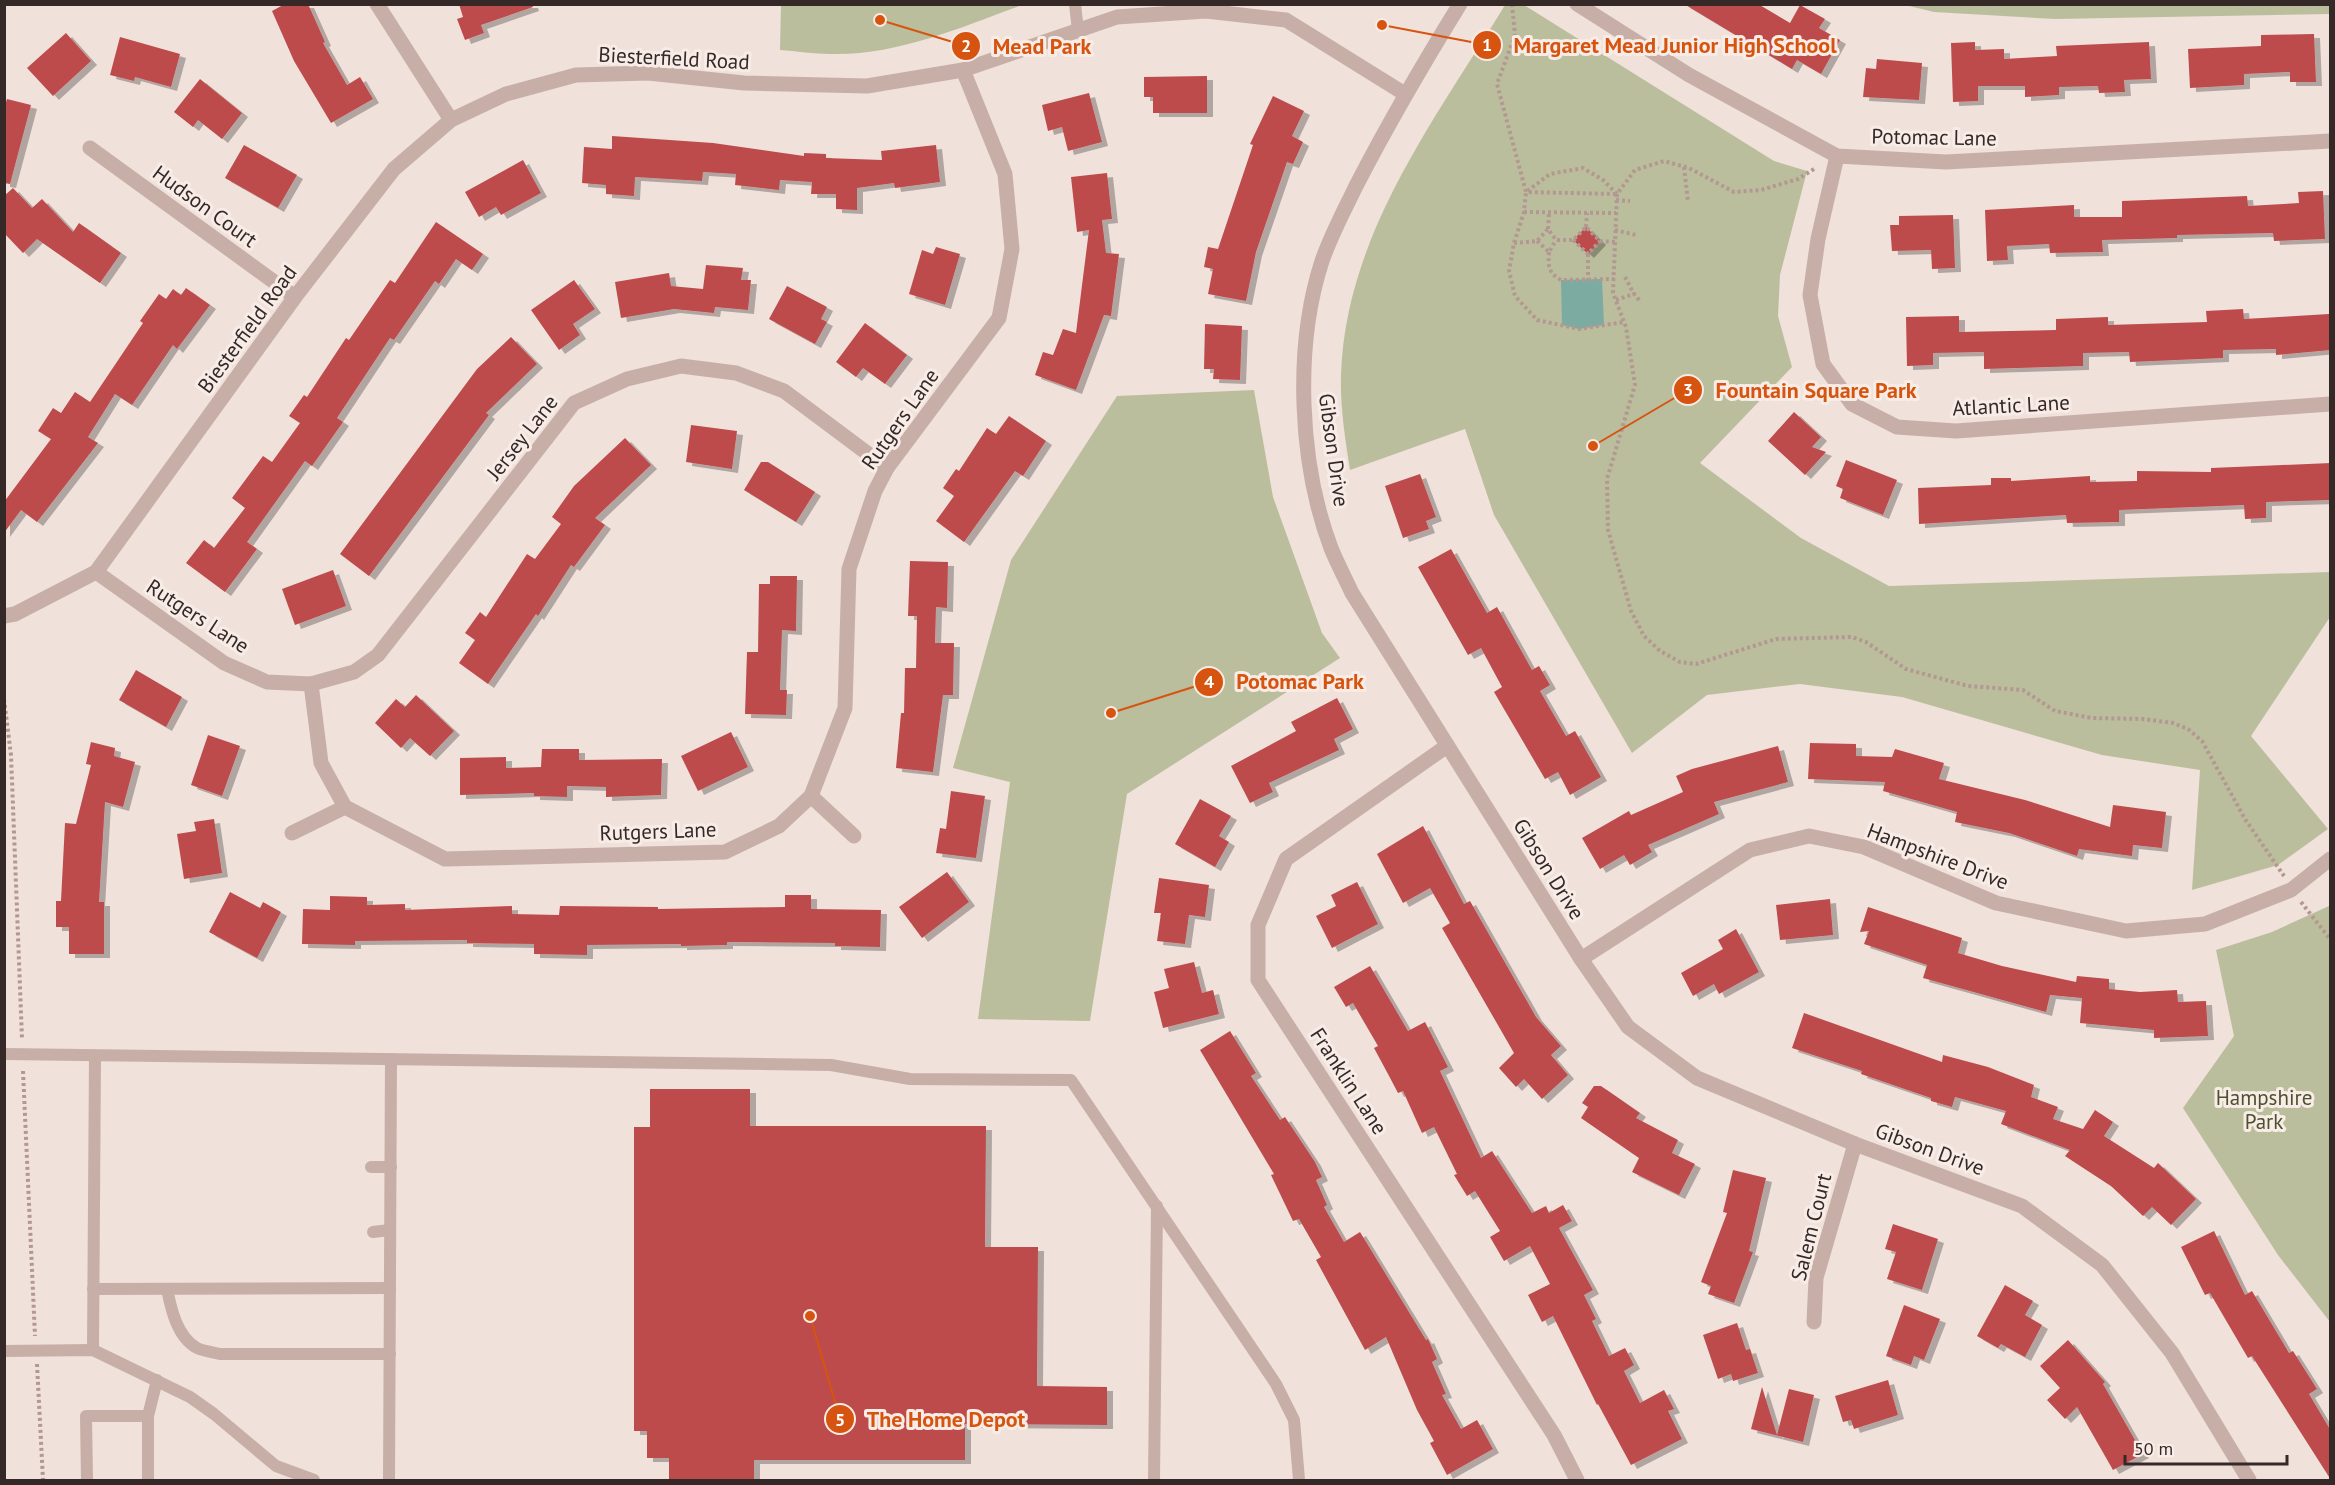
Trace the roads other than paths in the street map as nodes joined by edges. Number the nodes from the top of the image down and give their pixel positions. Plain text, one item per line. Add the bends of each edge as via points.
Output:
1 (377, 4) edge
2 (1075, 4) edge
3 (1460, 4) edge
4 (1577, 4) edge
5 (1078, 31) junction
6 (963, 70) junction
7 (1405, 94) junction
8 (451, 120) junction
9 (2331, 141) edge
10 (90, 148) dead end
11 (1837, 156) junction
12 (295, 297) junction
13 (2331, 404) edge
14 (887, 468) junction
15 (96, 572) junction
16 (4, 616) edge
17 (311, 684) junction
18 (1447, 746) junction
19 (811, 796) junction
20 (345, 807) junction
21 (292, 833) dead end
22 (854, 836) dead end
23 (2331, 859) edge
24 (1581, 959) junction
25 (4, 1054) edge
26 (95, 1056) junction
27 (391, 1059) junction
28 (1855, 1143) junction
29 (371, 1167) dead end
30 (391, 1167) junction
31 (1157, 1206) junction
32 (390, 1230) junction
33 (373, 1232) dead end
34 (390, 1288) junction
35 (93, 1289) junction
36 (167, 1289) junction
37 (1814, 1322) dead end
38 (93, 1350) junction
39 (4, 1351) edge
40 (390, 1354) junction
41 (157, 1380) junction
42 (147, 1416) junction
43 (276, 1466) junction
44 (87, 1480) edge
45 (148, 1480) edge
46 (275, 1480) edge
47 (314, 1480) edge
48 (389, 1480) edge
49 (1154, 1480) edge
50 (1299, 1480) edge
51 (1577, 1480) edge
52 (2249, 1480) edge

1 - 8 street
2 - 5 lane
3 - 7 street, Gibson Drive
4 - 11 street, Potomac Lane via 1689,75
5 - 6 street, Biesterfield Road
5 - 7 street, Biesterfield Road via 1117,17 1206,11 1286,20
6 - 8 street, Biesterfield Road via 867,86 744,83 648,73 576,75 506,94
6 - 14 street, Rutgers Lane via 1005,174 1012,249 999,318
7 - 18 street, Gibson Drive via 1322,260 1307,331 1303,388 1309,452 1331,548 1352,593
8 - 12 street, Biesterfield Road via 393,169
9 - 11 street, Potomac Lane via 1946,162
10 - 12 street, Hudson Court
11 - 13 street, Atlantic Lane via 1818,238 1810,295 1823,364 1852,404 1897,427 1956,431
12 - 15 street, Biesterfield Road
14 - 17 street, Jersey Lane via 784,391 736,373 681,366 627,379 574,404 378,655 354,672
14 - 19 street, Rutgers Lane via 875,491 849,570 845,708
15 - 16 street, Biesterfield Road
15 - 17 street, Rutgers Lane via 224,663 267,682
17 - 20 street via 321,763
18 - 24 street, Gibson Drive
18 - 51 street, Franklin Lane via 1286,858 1258,925 1258,980 1547,1425
19 - 20 street, Rutgers Lane via 779,826 724,852 445,858
19 - 22 street
20 - 21 street
23 - 24 street, Hampshire Drive via 2291,890 2205,924 2126,931 1996,903 1864,847 1809,836 1750,850
24 - 28 street, Gibson Drive via 1628,1028 1697,1078
25 - 26 lane
26 - 27 lane
26 - 35 lane
27 - 30 lane via 385,1108
27 - 31 lane via 831,1065 910,1079 1071,1080
28 - 37 street, Salem Court via 1816,1278
28 - 52 street, Gibson Drive via 2022,1206 2102,1265 2172,1353
29 - 30 lane
30 - 32 lane
31 - 49 lane
31 - 50 lane via 1276,1384 1294,1420
32 - 33 lane
32 - 34 lane
34 - 36 lane
34 - 40 lane
35 - 36 lane
35 - 38 lane
36 - 40 lane via 171,1313 182,1332 196,1347 220,1354
38 - 39 lane
38 - 41 lane
40 - 48 lane
41 - 42 lane
41 - 43 lane via 214,1414
42 - 44 lane via 86,1416
42 - 45 lane
43 - 46 lane
43 - 47 lane

